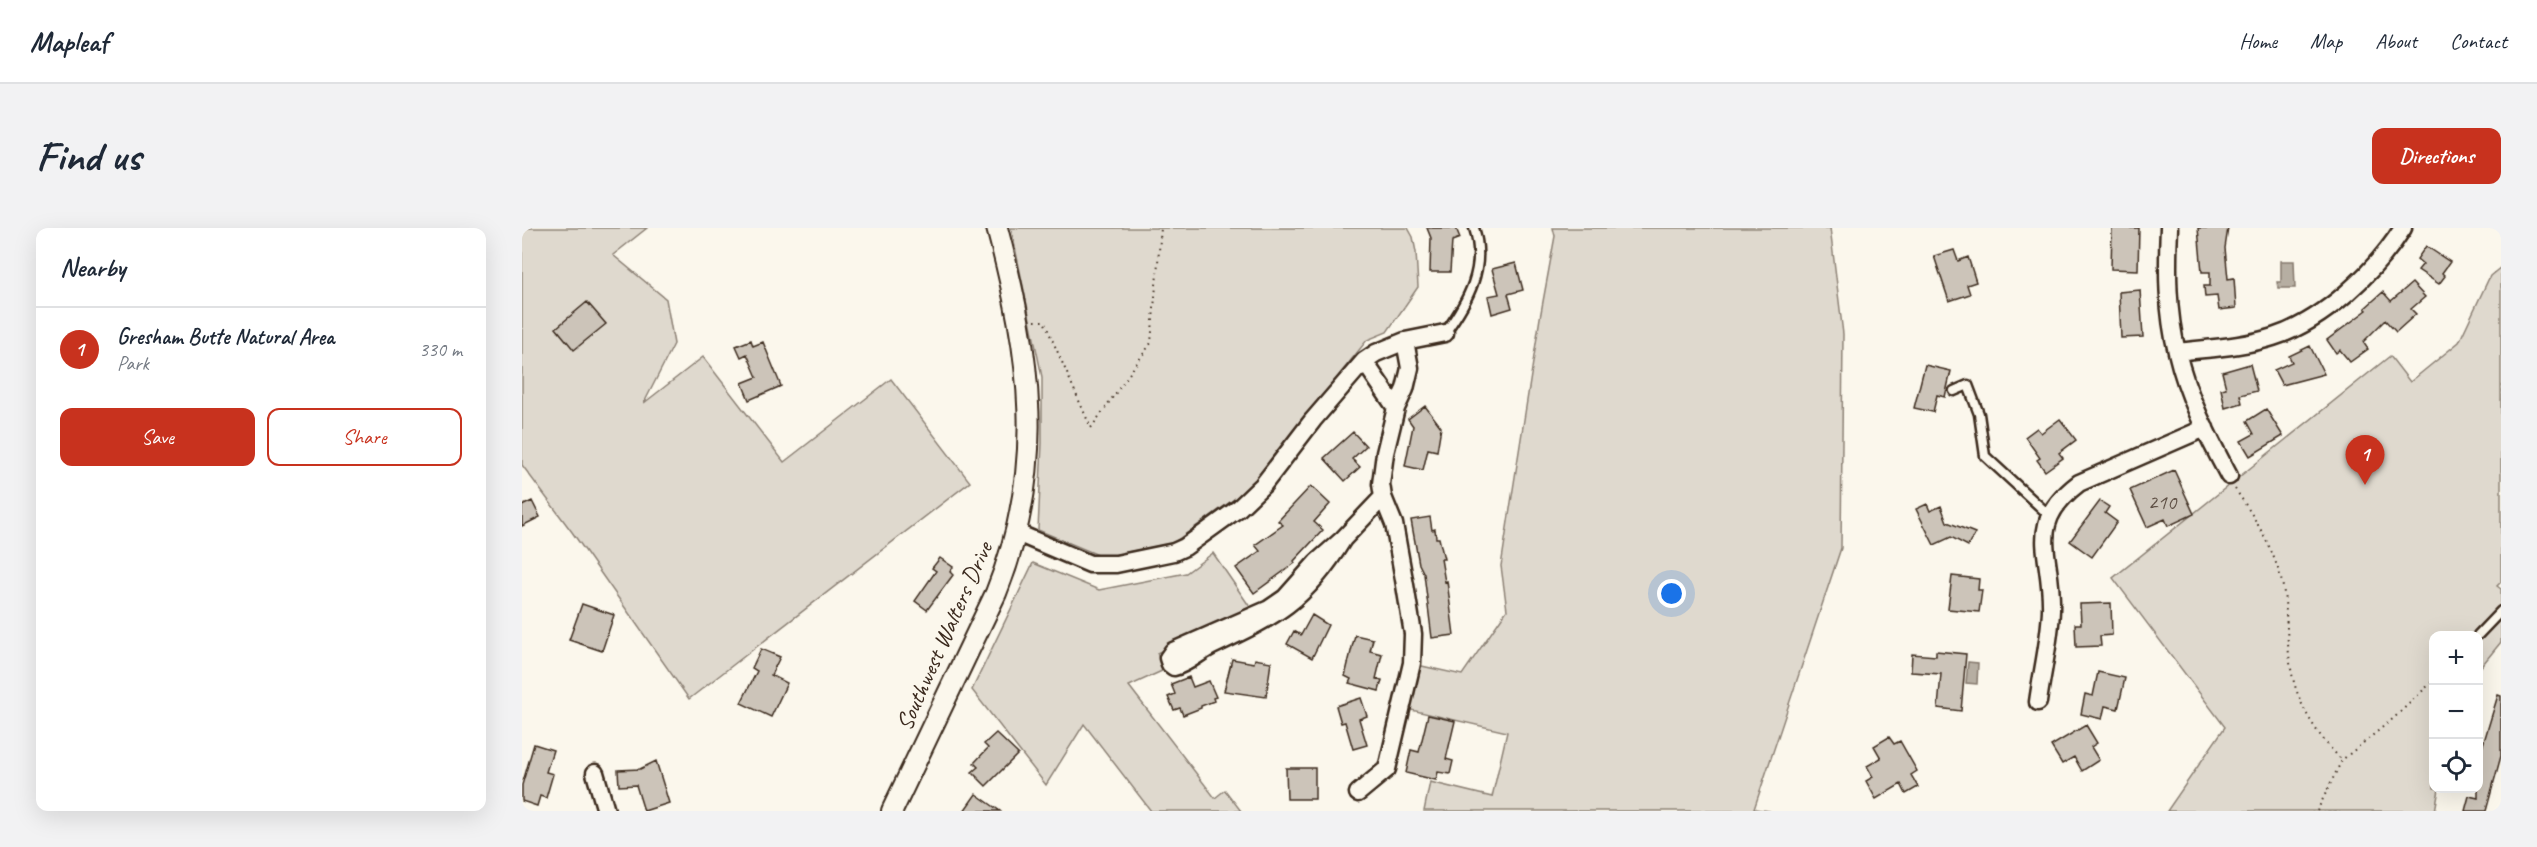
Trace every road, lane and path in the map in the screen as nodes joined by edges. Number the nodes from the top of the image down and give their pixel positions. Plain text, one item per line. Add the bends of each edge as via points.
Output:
1 (997, 228) edge
2 (1161, 228) edge
3 (1474, 228) edge
4 (2169, 228) edge
5 (2403, 228) edge
6 (1020, 321) junction
7 (1445, 333) joint
8 (1404, 341) junction
9 (2177, 352) junction
10 (1365, 361) junction
11 (1954, 391) dead end
12 (1396, 408) junction
13 (2205, 428) junction
14 (2229, 476) joint
15 (1383, 497) junction
16 (2049, 515) junction
17 (1017, 533) junction
18 (1343, 539) junction
19 (2501, 611) edge
20 (2483, 631) edge
21 (2429, 684) edge
22 (2038, 702) dead end
23 (2342, 760) junction
24 (595, 773) dead end
25 (1358, 793) dead end
26 (606, 811) edge
27 (892, 811) edge
28 (2317, 811) edge

1 - 6 street, Southwest Walters Drive
2 - 6 path via 1151,343 1091,428 1044,321
3 - 7 lane via 1480,254 1477,272 1471,292
4 - 9 street via 2169,292
5 - 9 street via 2358,282 2327,308 2293,328 2255,342
6 - 17 street, Southwest Walters Drive via 1027,370 1029,435
7 - 8 street
8 - 10 street
8 - 12 street via 1410,368
9 - 13 street
10 - 12 street
10 - 17 street via 1263,485 1239,508 1185,547 1101,566
11 - 16 lane via 1968,385 1979,414 1985,456
12 - 15 street via 1382,470
13 - 14 street
13 - 16 street via 2079,483 2063,495
14 - 23 path via 2273,552 2283,587 2292,675 2300,700 2326,745
15 - 18 street
15 - 25 street via 1394,524 1405,585 1413,634 1412,663 1387,769
16 - 22 street via 2046,547 2051,609
17 - 27 street, Southwest Walters Drive via 996,593
18 - 18 street via 1285,598 1269,609 1173,651 1168,658 1170,664 1181,665 1285,609 1316,579
19 - 20 lane
21 - 23 path
23 - 28 path
24 - 26 street

